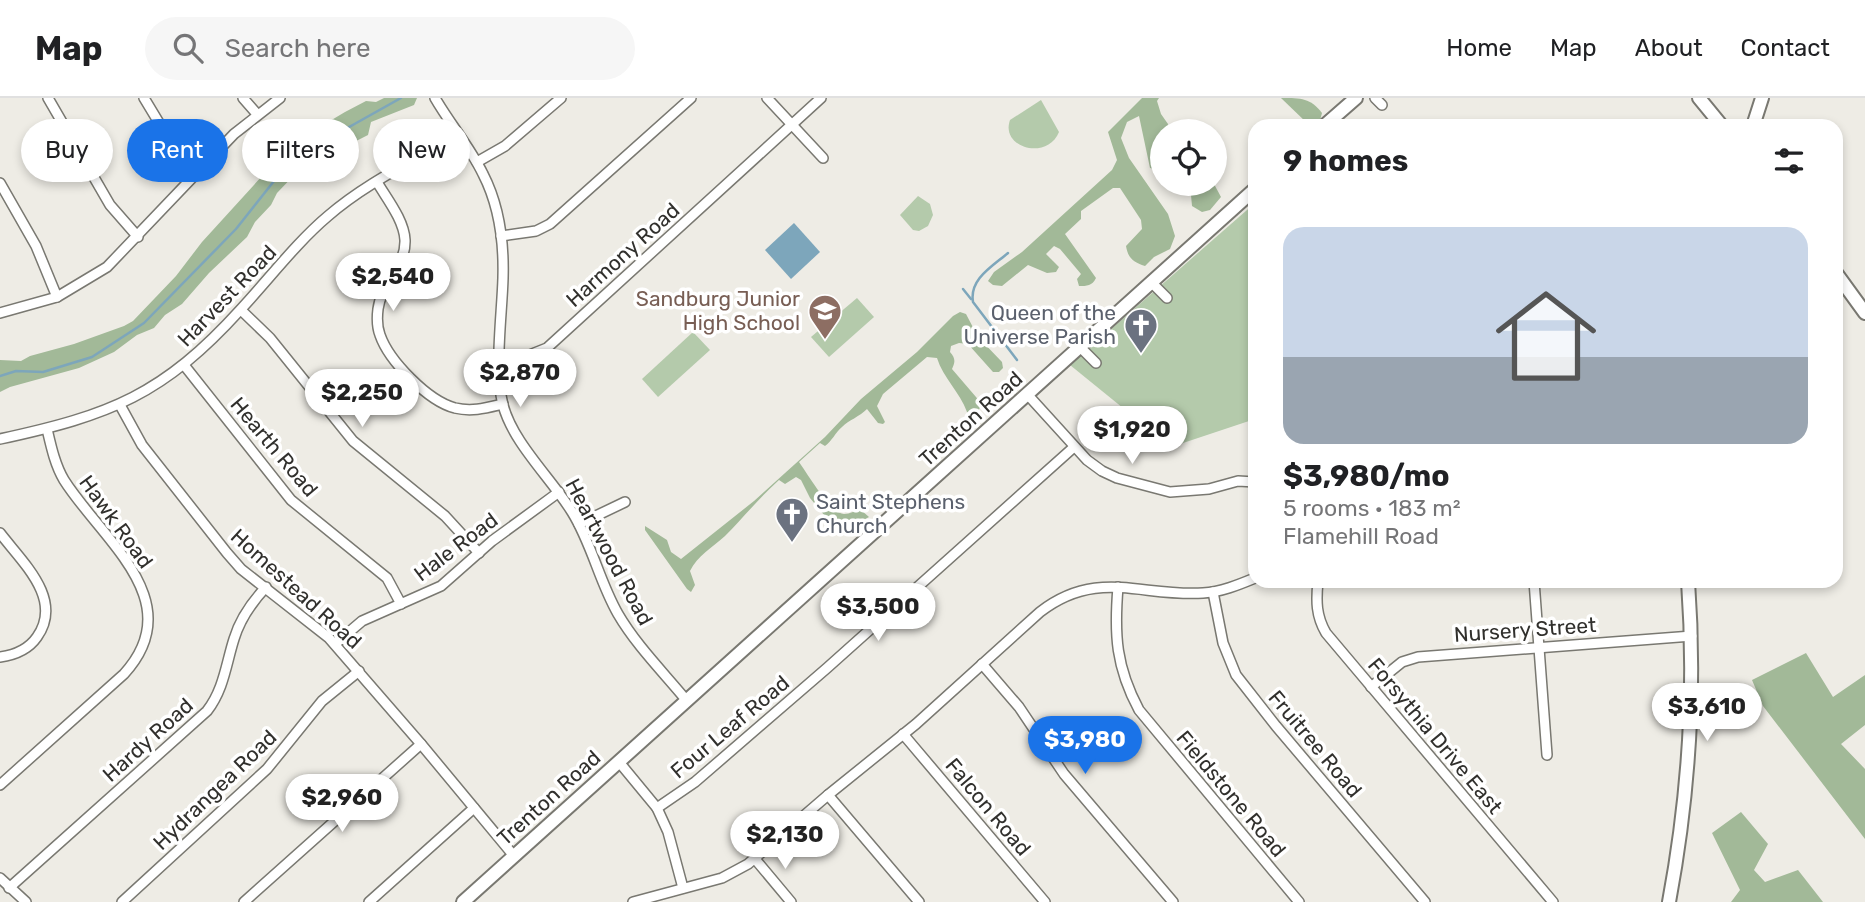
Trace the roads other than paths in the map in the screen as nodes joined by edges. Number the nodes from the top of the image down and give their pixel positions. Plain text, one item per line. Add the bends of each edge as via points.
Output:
1 (48, 98) edge
2 (144, 98) edge
3 (243, 98) edge
4 (280, 98) edge
5 (435, 98) edge
6 (561, 98) edge
7 (691, 98) edge
8 (767, 98) edge
9 (821, 98) edge
10 (1356, 98) edge
11 (1699, 98) edge
12 (1762, 98) edge
13 (257, 114) junction
14 (157, 119) edge
15 (448, 119) edge
16 (1332, 119) edge
17 (1716, 119) edge
18 (1755, 119) edge
19 (792, 125) junction
20 (228, 141) edge
21 (470, 152) edge
22 (822, 158) dead end
23 (477, 162) junction
24 (190, 182) edge
25 (377, 182) joint
26 (0, 183) edge
27 (1248, 194) edge
28 (501, 236) junction
29 (138, 237) junction
30 (1151, 282) junction
31 (1843, 282) edge
32 (57, 297) junction
33 (1167, 299) dead end
34 (241, 310) junction
35 (1864, 310) edge
36 (0, 313) edge
37 (1080, 347) junction
38 (500, 359) junction
39 (1096, 363) dead end
40 (184, 365) junction
41 (1027, 394) junction
42 (503, 404) junction
43 (120, 405) junction
44 (47, 429) junction
45 (0, 439) edge
46 (1074, 447) junction
47 (1248, 482) edge
48 (559, 492) junction
49 (625, 502) dead end
50 (579, 524) junction
51 (0, 533) edge
52 (479, 553) junction
53 (1248, 580) edge
54 (266, 587) junction
55 (1118, 587) junction
56 (1317, 588) edge
57 (1534, 588) edge
58 (1689, 588) edge
59 (1213, 592) junction
60 (401, 604) junction
61 (1692, 636) junction
62 (335, 644) junction
63 (1538, 647) junction
64 (0, 657) edge
65 (982, 664) junction
66 (359, 671) junction
67 (1371, 687) junction
68 (687, 701) junction
69 (903, 734) junction
70 (421, 744) junction
71 (1547, 755) dead end
72 (618, 762) junction
73 (0, 785) edge
74 (828, 794) junction
75 (474, 808) junction
76 (657, 808) junction
77 (514, 856) junction
78 (755, 859) junction
79 (0, 878) edge
80 (9, 888) junction
81 (683, 888) junction
82 (648, 900) edge
83 (26, 902) edge
84 (122, 902) edge
85 (244, 902) edge
86 (369, 902) edge
87 (463, 902) edge
88 (633, 902) edge
89 (792, 902) edge
90 (919, 902) edge
91 (1045, 902) edge
92 (1173, 902) edge
93 (1299, 902) edge
94 (1425, 902) edge
95 (1553, 902) edge
96 (1669, 902) edge

1 - 29 street via 110,205
2 - 14 street
3 - 13 street
4 - 13 street
5 - 15 street, Heartwood Road
6 - 23 street via 505,146
7 - 28 street via 550,224
8 - 19 street
9 - 19 street, Harmony Road
10 - 16 main road
11 - 17 main road
12 - 18 main road
13 - 20 street
19 - 22 street
19 - 38 street, Harmony Road via 547,348 522,358
21 - 23 street, Heartwood Road
23 - 28 street, Heartwood Road via 490,188
24 - 29 street
25 - 34 street, Harvest Road via 325,219
25 - 42 street via 405,241 379,305 383,342 411,379 441,403 470,410
26 - 32 street via 36,246
27 - 30 main road, Trenton Road
28 - 38 street, Heartwood Road
29 - 32 street via 107,267
30 - 33 street
30 - 37 main road, Trenton Road
31 - 35 main road
32 - 36 street
34 - 40 street, Harvest Road
34 - 52 street via 270,338 353,442 446,516
37 - 39 street
37 - 41 main road, Trenton Road
38 - 42 street, Heartwood Road
40 - 43 street, Harvest Road
40 - 60 street, Hearth Road via 291,500 387,578
41 - 46 street
41 - 68 main road, Trenton Road
42 - 48 street, Heartwood Road via 517,435
43 - 44 street, Harvest Road
43 - 54 street, Homestead Road via 142,444 226,553
44 - 45 street, Harvest Road
44 - 73 street, Hawk Road via 64,479 141,585 148,625 139,655 124,674
46 - 47 street via 1102,471 1156,489 1188,492
46 - 76 street, Four Leaf Road via 827,668 695,782
48 - 50 street, Heartwood Road
48 - 52 street, Hale Road
49 - 50 street
50 - 68 street, Heartwood Road via 621,619
51 - 64 street via 43,591 47,615 40,634 27,648
52 - 60 street, Hale Road via 441,586
53 - 59 street
54 - 62 street, Homestead Road
54 - 80 street, Hardy Road via 243,618 220,692 207,710
55 - 59 street
55 - 65 street via 1094,587 1059,598
55 - 93 street, Fieldstone Road via 1118,652 1139,710
56 - 67 street, Forsythia Drive East via 1321,624
57 - 63 street
58 - 61 main road
59 - 94 street, Fruitree Road via 1223,643 1236,675
60 - 62 street, Hale Road via 362,621
61 - 63 street, Nursery Street
61 - 96 main road via 1689,762
62 - 66 street, Homestead Road
63 - 67 street, Nursery Street via 1408,659
63 - 71 street
65 - 69 street
65 - 92 street via 1019,707 1064,774
66 - 70 street, Homestead Road
66 - 84 street, Hydrangea Road via 322,701 267,769
67 - 95 street, Forsythia Drive East
68 - 72 main road, Trenton Road
69 - 74 street
69 - 91 street, Falcon Road
70 - 75 street, Homestead Road
70 - 85 street
72 - 76 street
72 - 77 main road, Trenton Road
74 - 78 street
74 - 90 street
75 - 77 street, Homestead Road
75 - 86 street
76 - 81 street
77 - 87 main road, Trenton Road
78 - 81 street via 722,878
78 - 89 street
79 - 80 street
80 - 83 street
81 - 82 street
82 - 88 street

